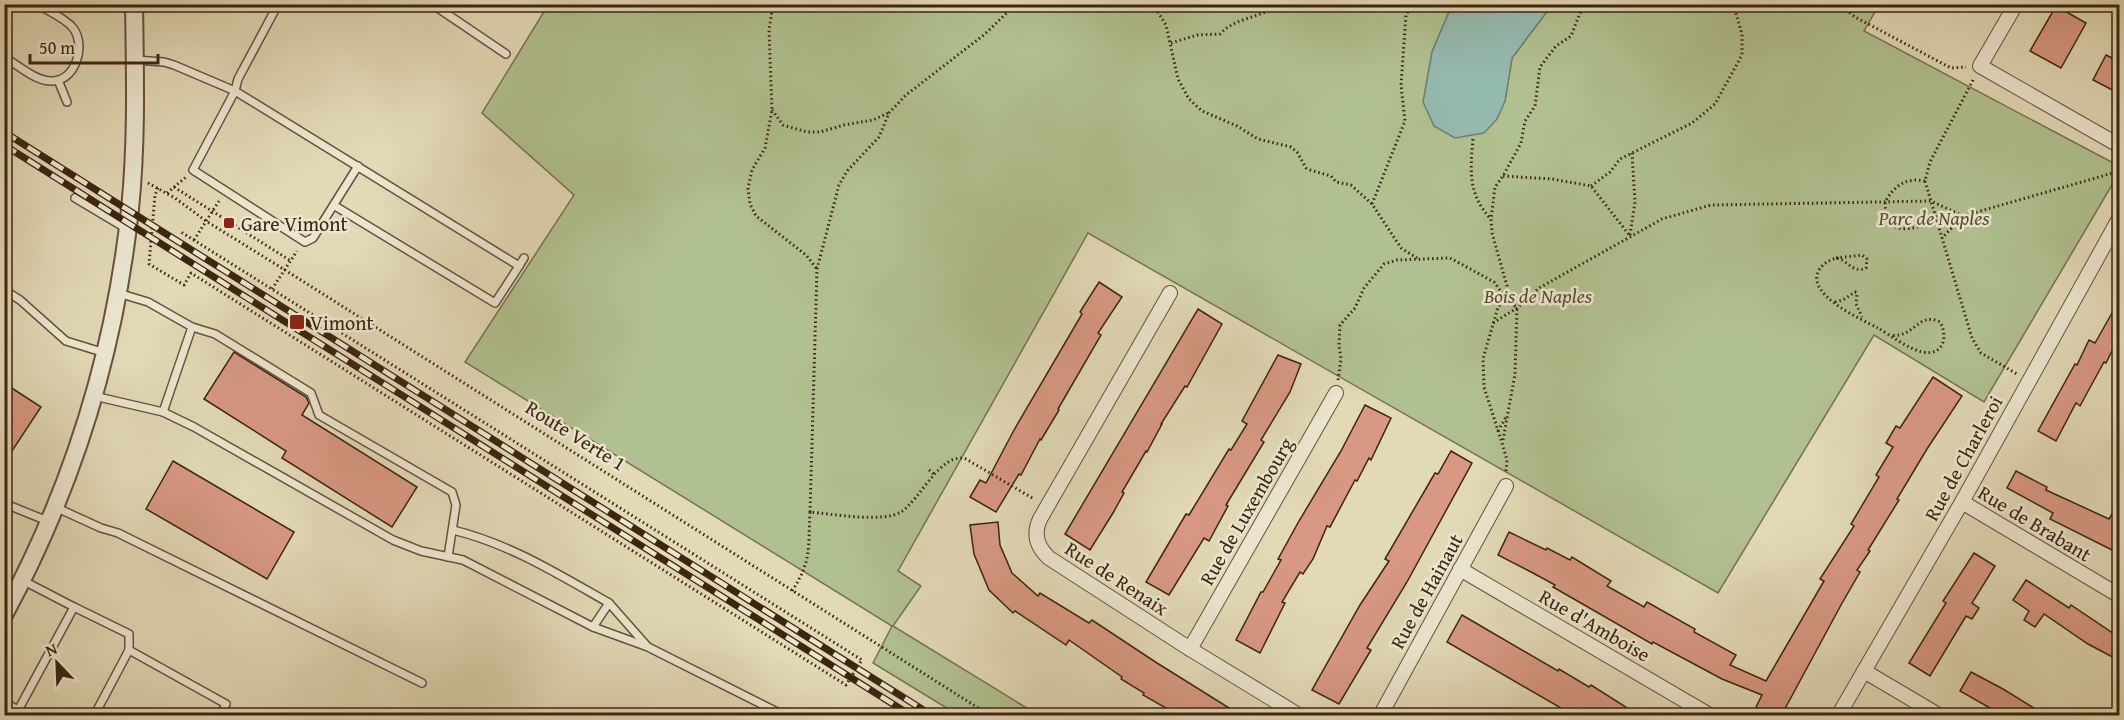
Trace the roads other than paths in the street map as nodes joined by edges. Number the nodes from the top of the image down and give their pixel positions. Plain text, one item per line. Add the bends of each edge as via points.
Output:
1 (37, 4) edge
2 (134, 4) edge
3 (432, 4) edge
4 (2016, 4) edge
5 (276, 8) dead end
6 (506, 54) dead end
7 (4, 57) edge
8 (135, 60) junction
9 (58, 80) junction
10 (235, 91) junction
11 (67, 102) dead end
12 (2120, 146) edge
13 (358, 166) junction
14 (75, 198) dead end
15 (335, 206) junction
16 (2120, 217) edge
17 (127, 229) junction
18 (524, 258) dead end
19 (519, 266) junction
20 (4, 290) edge
21 (117, 293) junction
22 (1170, 293) dead end
23 (192, 327) junction
24 (105, 353) junction
25 (1336, 393) road end
26 (94, 396) junction
27 (163, 412) junction
28 (1506, 486) road end
29 (1962, 502) junction
30 (4, 511) edge
31 (52, 514) junction
32 (453, 530) junction
33 (448, 557) junction
34 (1460, 569) junction
35 (22, 580) junction
36 (2120, 596) edge
37 (609, 603) junction
38 (74, 607) junction
39 (4, 615) edge
40 (593, 627) junction
41 (648, 647) junction
42 (1190, 649) junction
43 (129, 651) junction
44 (1864, 671) junction
45 (422, 683) dead end
46 (4, 702) edge
47 (16, 713) edge
48 (94, 716) edge
49 (220, 716) edge
50 (785, 716) edge
51 (1300, 716) edge
52 (1380, 716) edge
53 (1711, 716) edge
54 (1838, 716) edge
55 (1940, 716) edge

1 - 9 lane via 68,23 77,37 74,68
2 - 8 street
3 - 6 lane
4 - 12 street via 1980,66
5 - 10 lane
7 - 9 lane via 43,80
8 - 10 lane via 164,62
8 - 17 street via 133,169
9 - 11 lane
10 - 13 lane
10 - 15 lane via 193,170 305,242 313,238
13 - 15 lane
13 - 19 lane
14 - 17 lane
15 - 19 lane via 495,303
16 - 29 street, Rue de Charleroi
17 - 21 street
18 - 19 lane
20 - 24 lane via 66,341
21 - 23 lane via 148,302
21 - 24 street
22 - 42 street, Rue de Renaix via 1043,513 1036,535 1049,558
23 - 27 lane
23 - 32 lane via 215,334 311,393 319,415 448,489 456,505
24 - 26 street
25 - 42 street, Rue de Luxembourg
26 - 27 lane
26 - 31 street
27 - 33 lane via 393,540
28 - 34 street, Rue de Hainaut
29 - 36 street, Rue de Brabant
29 - 44 street, Rue de Charleroi
30 - 31 lane via 8,505
31 - 35 street
31 - 45 lane via 118,533
32 - 33 lane
32 - 37 lane via 518,552
33 - 40 lane via 478,567
34 - 52 street, Rue de Hainaut
34 - 53 street, Rue d'Amboise
35 - 38 lane
35 - 39 street
37 - 40 lane
37 - 41 lane
38 - 43 lane via 129,634
38 - 47 lane
40 - 41 lane
41 - 50 lane
42 - 51 street, Rue de Renaix
43 - 48 lane
43 - 49 lane via 226,704
44 - 54 street, Rue de Charleroi
44 - 55 street
46 - 47 lane

